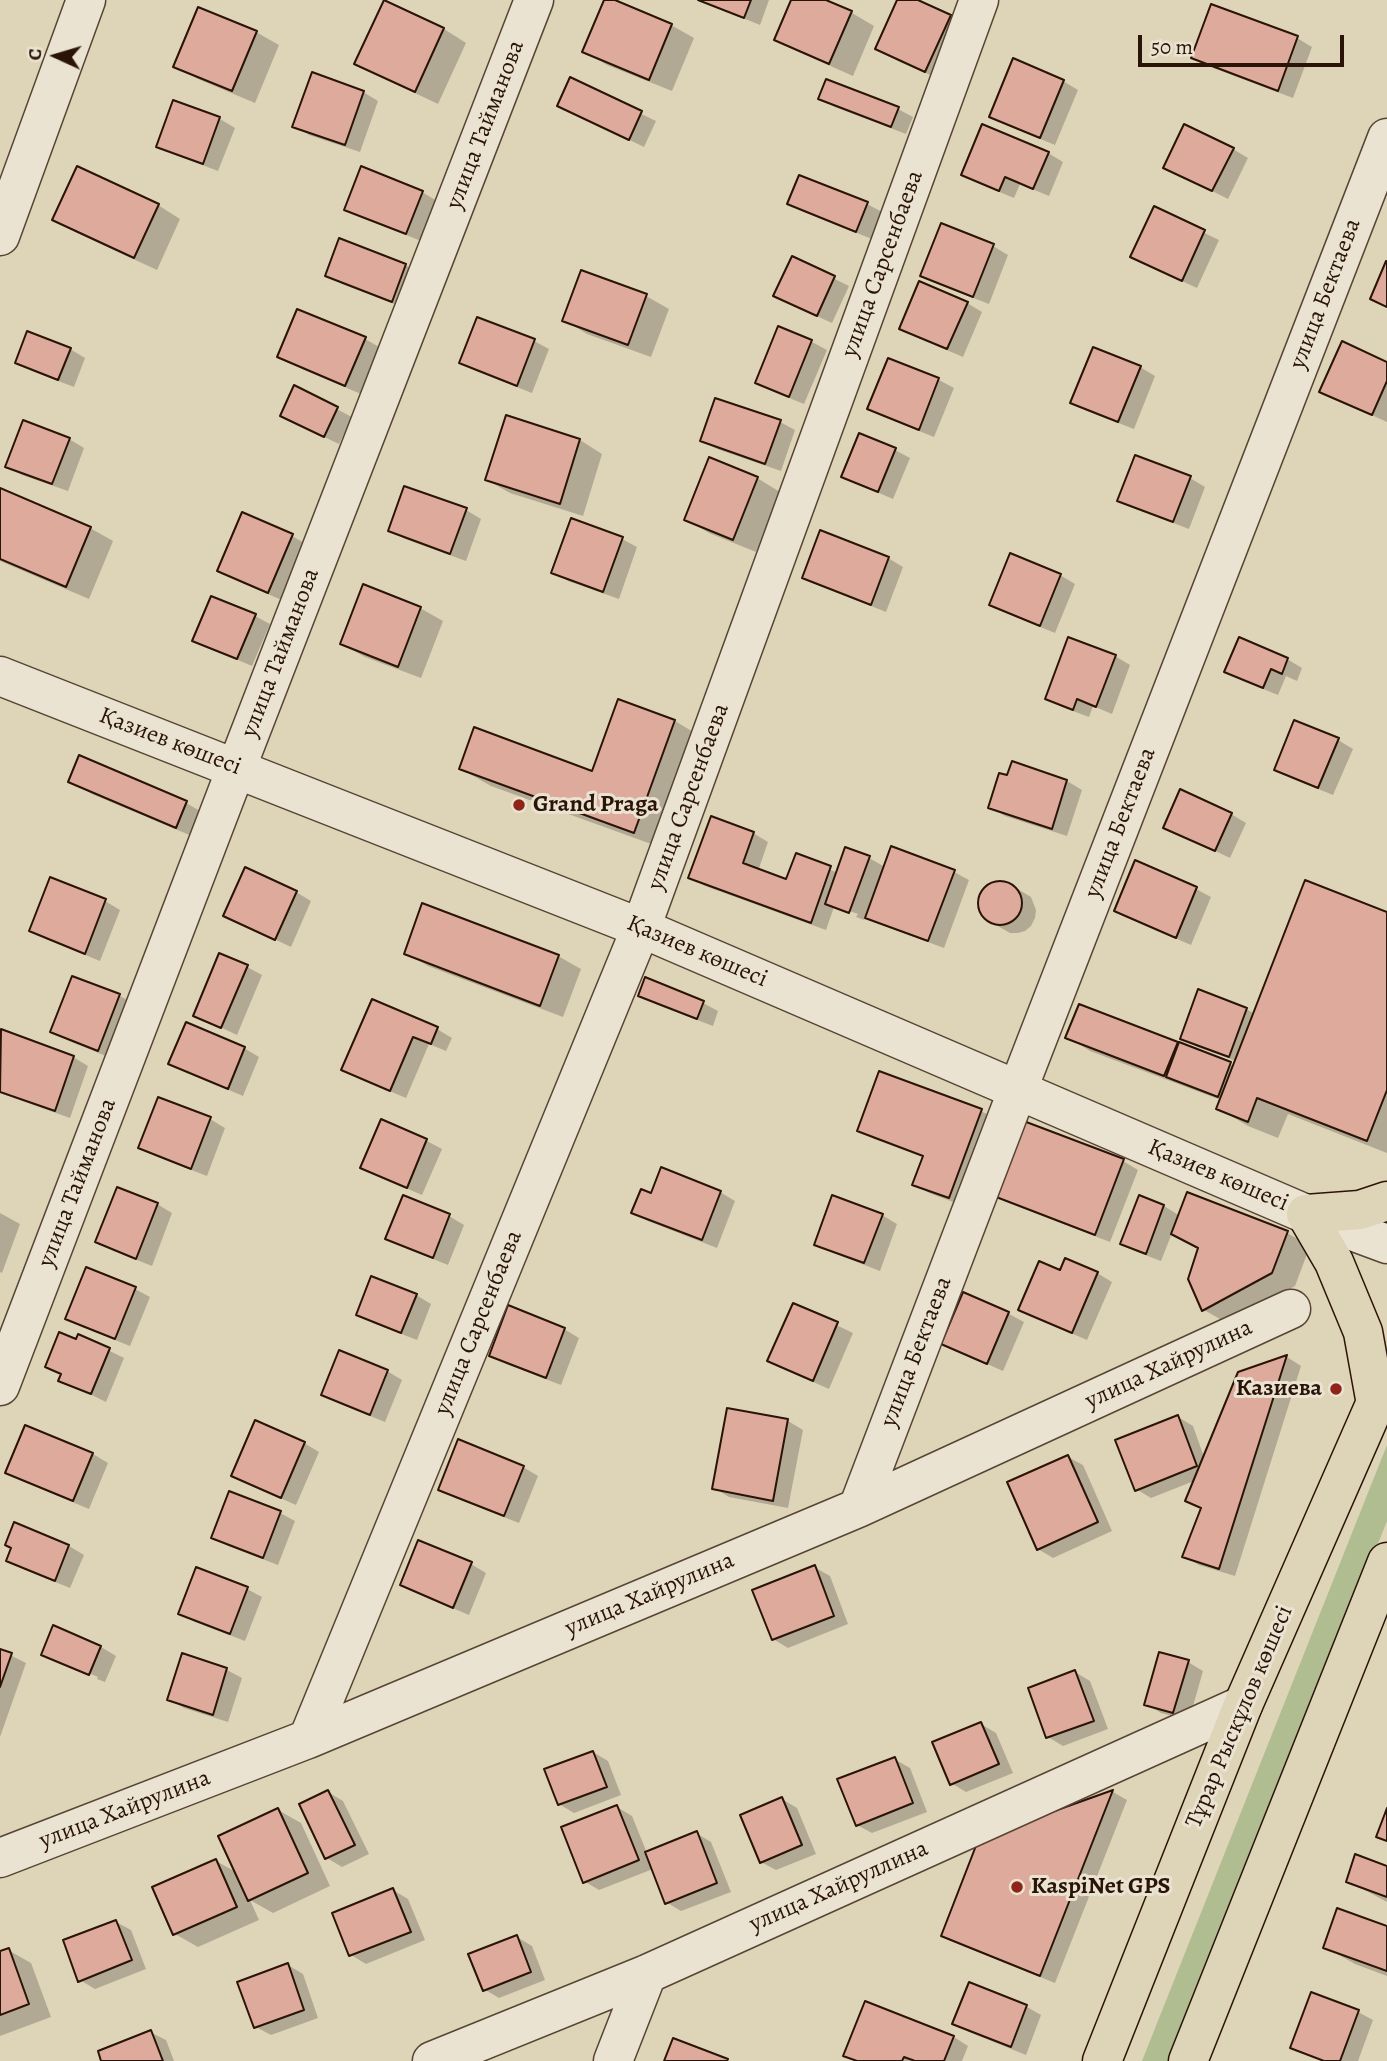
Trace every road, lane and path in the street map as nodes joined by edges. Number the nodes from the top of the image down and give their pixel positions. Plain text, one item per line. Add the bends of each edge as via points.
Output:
1 (86, 0) edge
2 (534, 0) edge
3 (979, 0) edge
4 (1387, 138) edge
5 (0, 236) edge
6 (0, 676) edge
7 (236, 769) junction
8 (641, 928) junction
9 (1018, 1089) junction
10 (1387, 1201) edge
11 (1306, 1214) junction
12 (1387, 1244) edge
13 (1291, 1309) dead end
14 (0, 1386) edge
15 (1381, 1390) edge
16 (858, 1508) junction
17 (1387, 1562) edge
18 (1242, 1705) junction
19 (308, 1739) junction
20 (0, 1858) edge
21 (647, 1974) junction
22 (432, 2061) edge
23 (613, 2061) edge
24 (1101, 2061) edge
25 (1188, 2061) edge

1 - 5 street
2 - 7 street, улица Тайманова
3 - 8 street, улица Сарсенбаева
4 - 9 street, улица Бектаева
6 - 7 street, Қазиев көшесі
7 - 8 street, Қазиев көшесі
7 - 14 street, улица Тайманова
8 - 9 street, Қазиев көшесі
8 - 19 street, улица Сарсенбаева
9 - 11 street, Қазиев көшесі
9 - 16 street, улица Бектаева
10 - 11 main road via 1360,1210
11 - 12 street, Қазиев көшесі
11 - 15 main road via 1334,1262
13 - 16 street, улица Хайрулина
15 - 18 main road, Тұрар Рыскұлов көшесі
16 - 19 street, улица Хайрулина
17 - 25 main road
18 - 21 street, улица Хайруллина
18 - 24 main road, Тұрар Рыскұлов көшесі
19 - 20 street, улица Хайрулина
21 - 22 street, улица Хайруллина
21 - 23 street

